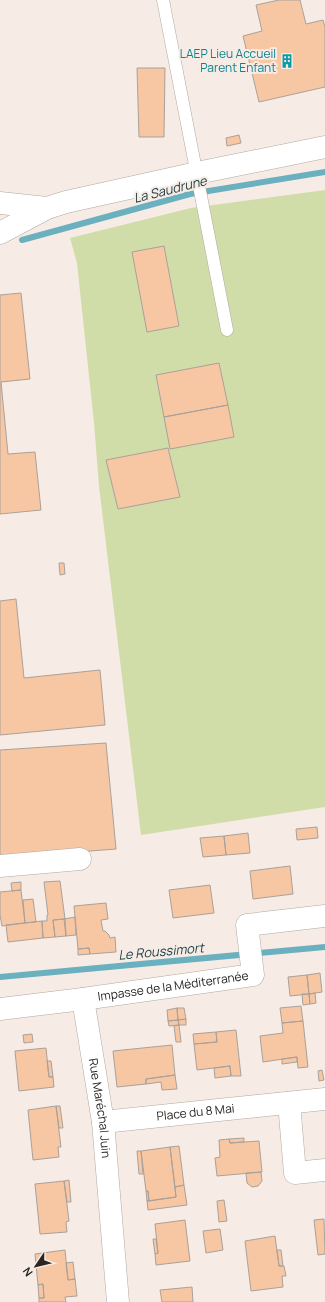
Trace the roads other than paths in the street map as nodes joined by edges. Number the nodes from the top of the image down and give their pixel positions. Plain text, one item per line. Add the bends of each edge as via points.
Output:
1 (163, 0) edge
2 (325, 147) edge
3 (197, 173) junction
4 (0, 203) edge
5 (47, 208) junction
6 (0, 233) edge
7 (226, 330) dead end
8 (80, 859) dead end
9 (0, 866) edge
10 (325, 916) edge
11 (83, 999) junction
12 (0, 1009) edge
13 (325, 1099) edge
14 (289, 1103) junction
15 (103, 1122) junction
16 (325, 1170) edge
17 (118, 1302) edge

1 - 3 lane
2 - 3 street
3 - 5 street
3 - 7 lane
4 - 5 street
5 - 6 street
8 - 9 street
10 - 11 street, Impasse de la Méditerranée via 247,924 254,975
11 - 12 street
11 - 15 street, Rue Maréchal Juin
13 - 14 street, Place du 8 Mai
14 - 15 street, Place du 8 Mai
14 - 16 street via 296,1173
15 - 17 street, Rue Maréchal Juin

